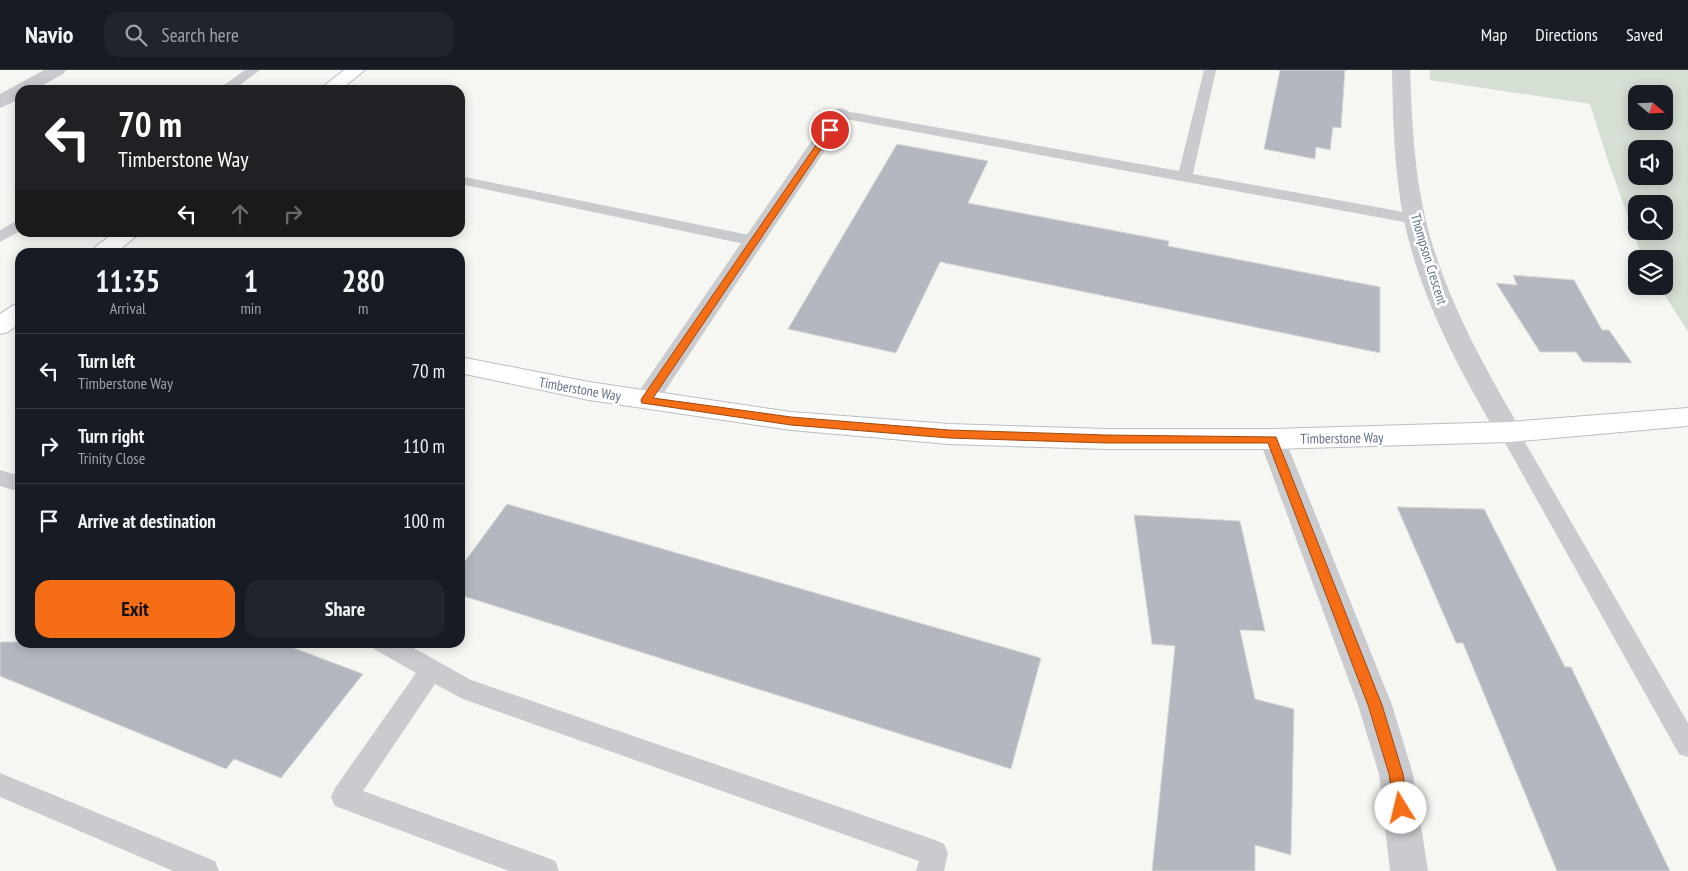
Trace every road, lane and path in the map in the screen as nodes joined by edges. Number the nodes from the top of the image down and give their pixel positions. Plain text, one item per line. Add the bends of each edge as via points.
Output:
1 (57, 70) edge
2 (254, 70) edge
3 (356, 70) edge
4 (1210, 70) edge
5 (1402, 70) edge
6 (30, 85) edge
7 (232, 85) edge
8 (335, 85) edge
9 (15, 93) edge
10 (0, 102) edge
11 (840, 114) joint
12 (1185, 178) junction
13 (465, 181) edge
14 (1415, 219) junction
15 (15, 227) edge
16 (0, 237) edge
17 (123, 237) edge
18 (754, 242) junction
19 (108, 248) edge
20 (15, 315) edge
21 (0, 326) edge
22 (465, 366) edge
23 (646, 400) junction
24 (1688, 417) edge
25 (1509, 432) junction
26 (1272, 439) junction
27 (0, 478) edge
28 (15, 482) edge
29 (392, 648) edge
30 (431, 670) junction
31 (1688, 746) edge
32 (0, 785) edge
33 (205, 871) edge
34 (545, 871) edge
35 (930, 871) edge
36 (1409, 871) edge

1 - 6 street
2 - 7 lane
3 - 8 street
4 - 12 lane
5 - 14 street, Thompson Crescent via 1404,152
9 - 10 street
11 - 12 lane
11 - 18 street
12 - 14 lane
13 - 18 lane
14 - 25 street, Thompson Crescent via 1450,325
15 - 16 lane
17 - 19 street
18 - 23 street
20 - 21 street
22 - 23 street, Timberstone Way
23 - 26 street, Timberstone Way via 791,421 949,434 1106,439
24 - 25 street, Timberstone Way
25 - 26 street, Timberstone Way
25 - 31 lane
26 - 36 street via 1375,705 1396,774
27 - 28 lane
29 - 30 lane
30 - 34 lane via 344,796
30 - 35 lane via 463,688 935,853
32 - 33 lane

